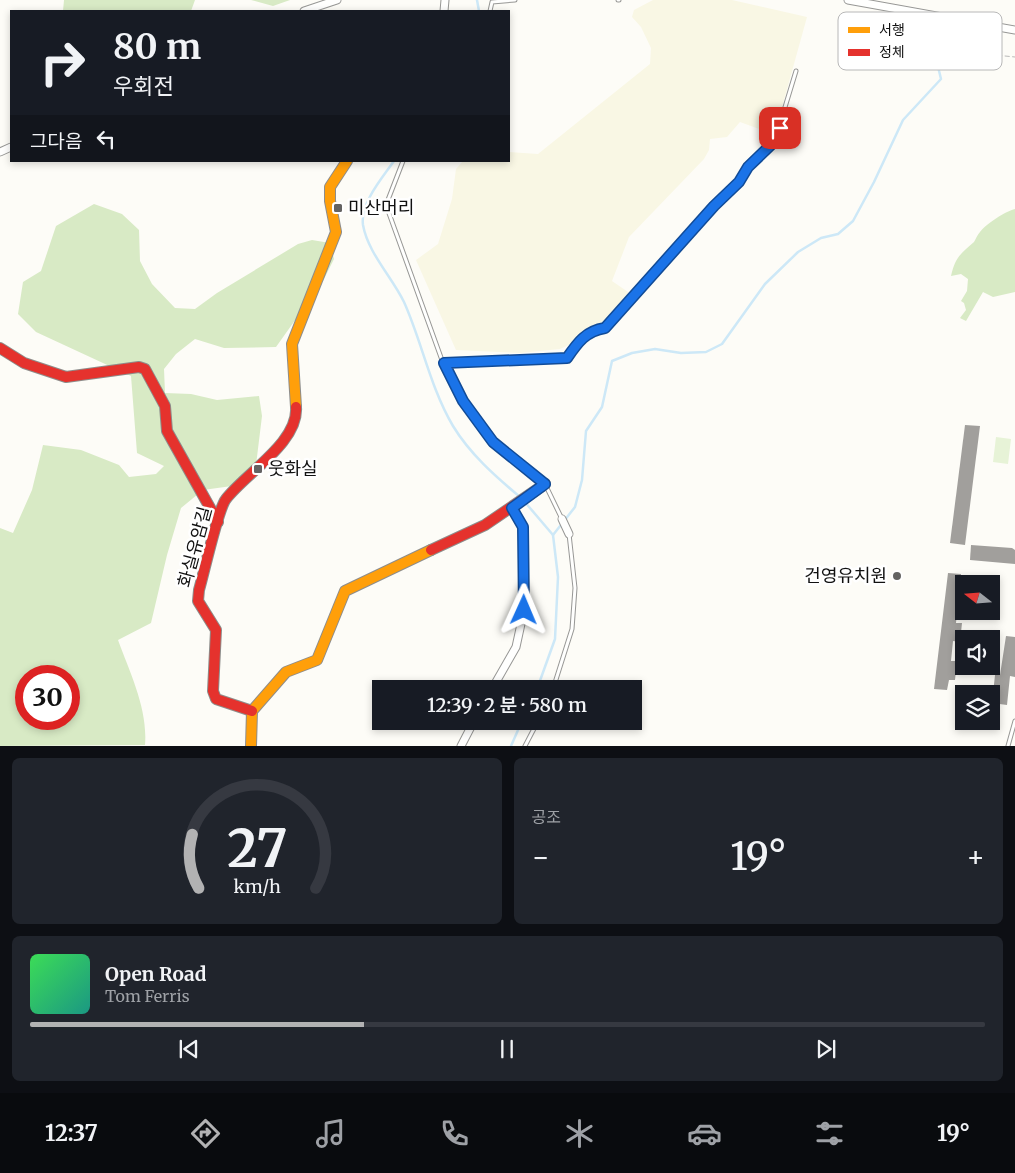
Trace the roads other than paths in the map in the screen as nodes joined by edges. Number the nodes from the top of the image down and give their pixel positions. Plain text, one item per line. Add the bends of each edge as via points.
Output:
1 (337, 0) edge
2 (515, 0) edge
3 (848, 0) edge
4 (307, 10) edge
5 (490, 10) edge
6 (915, 12) edge
7 (1002, 28) edge
8 (1015, 30) edge
9 (796, 71) dead end
10 (346, 162) edge
11 (403, 162) edge
12 (0, 348) edge
13 (444, 363) junction
14 (542, 486) junction
15 (512, 508) junction
16 (562, 520) joint
17 (218, 522) junction
18 (569, 534) joint
19 (497, 680) edge
20 (556, 680) edge
21 (252, 711) junction
22 (1015, 722) edge
23 (469, 730) edge
24 (533, 730) edge
25 (251, 746) edge
26 (461, 746) edge
27 (525, 746) edge
28 (1008, 746) edge

1 - 4 street
2 - 5 lane via 492,2
3 - 6 street
7 - 8 street
9 - 13 lane via 776,140 748,167 739,182 605,328 592,330 576,344 567,358
10 - 17 street, 화실유암길 via 330,187 336,232 292,344 297,414 284,440 225,500
11 - 13 lane via 386,205
12 - 17 street via 24,363 66,378 139,367 145,369 164,406 167,431
13 - 14 lane via 463,401 493,442
14 - 15 street
14 - 16 lane
15 - 19 street via 523,527 524,610 516,647
15 - 21 street via 345,591 317,660 286,672
16 - 18 street
17 - 21 street, 화실유암길 via 198,601 216,630 213,691 216,699
18 - 20 lane via 575,588 572,629
21 - 25 street
22 - 28 lane
23 - 26 street
24 - 27 lane

